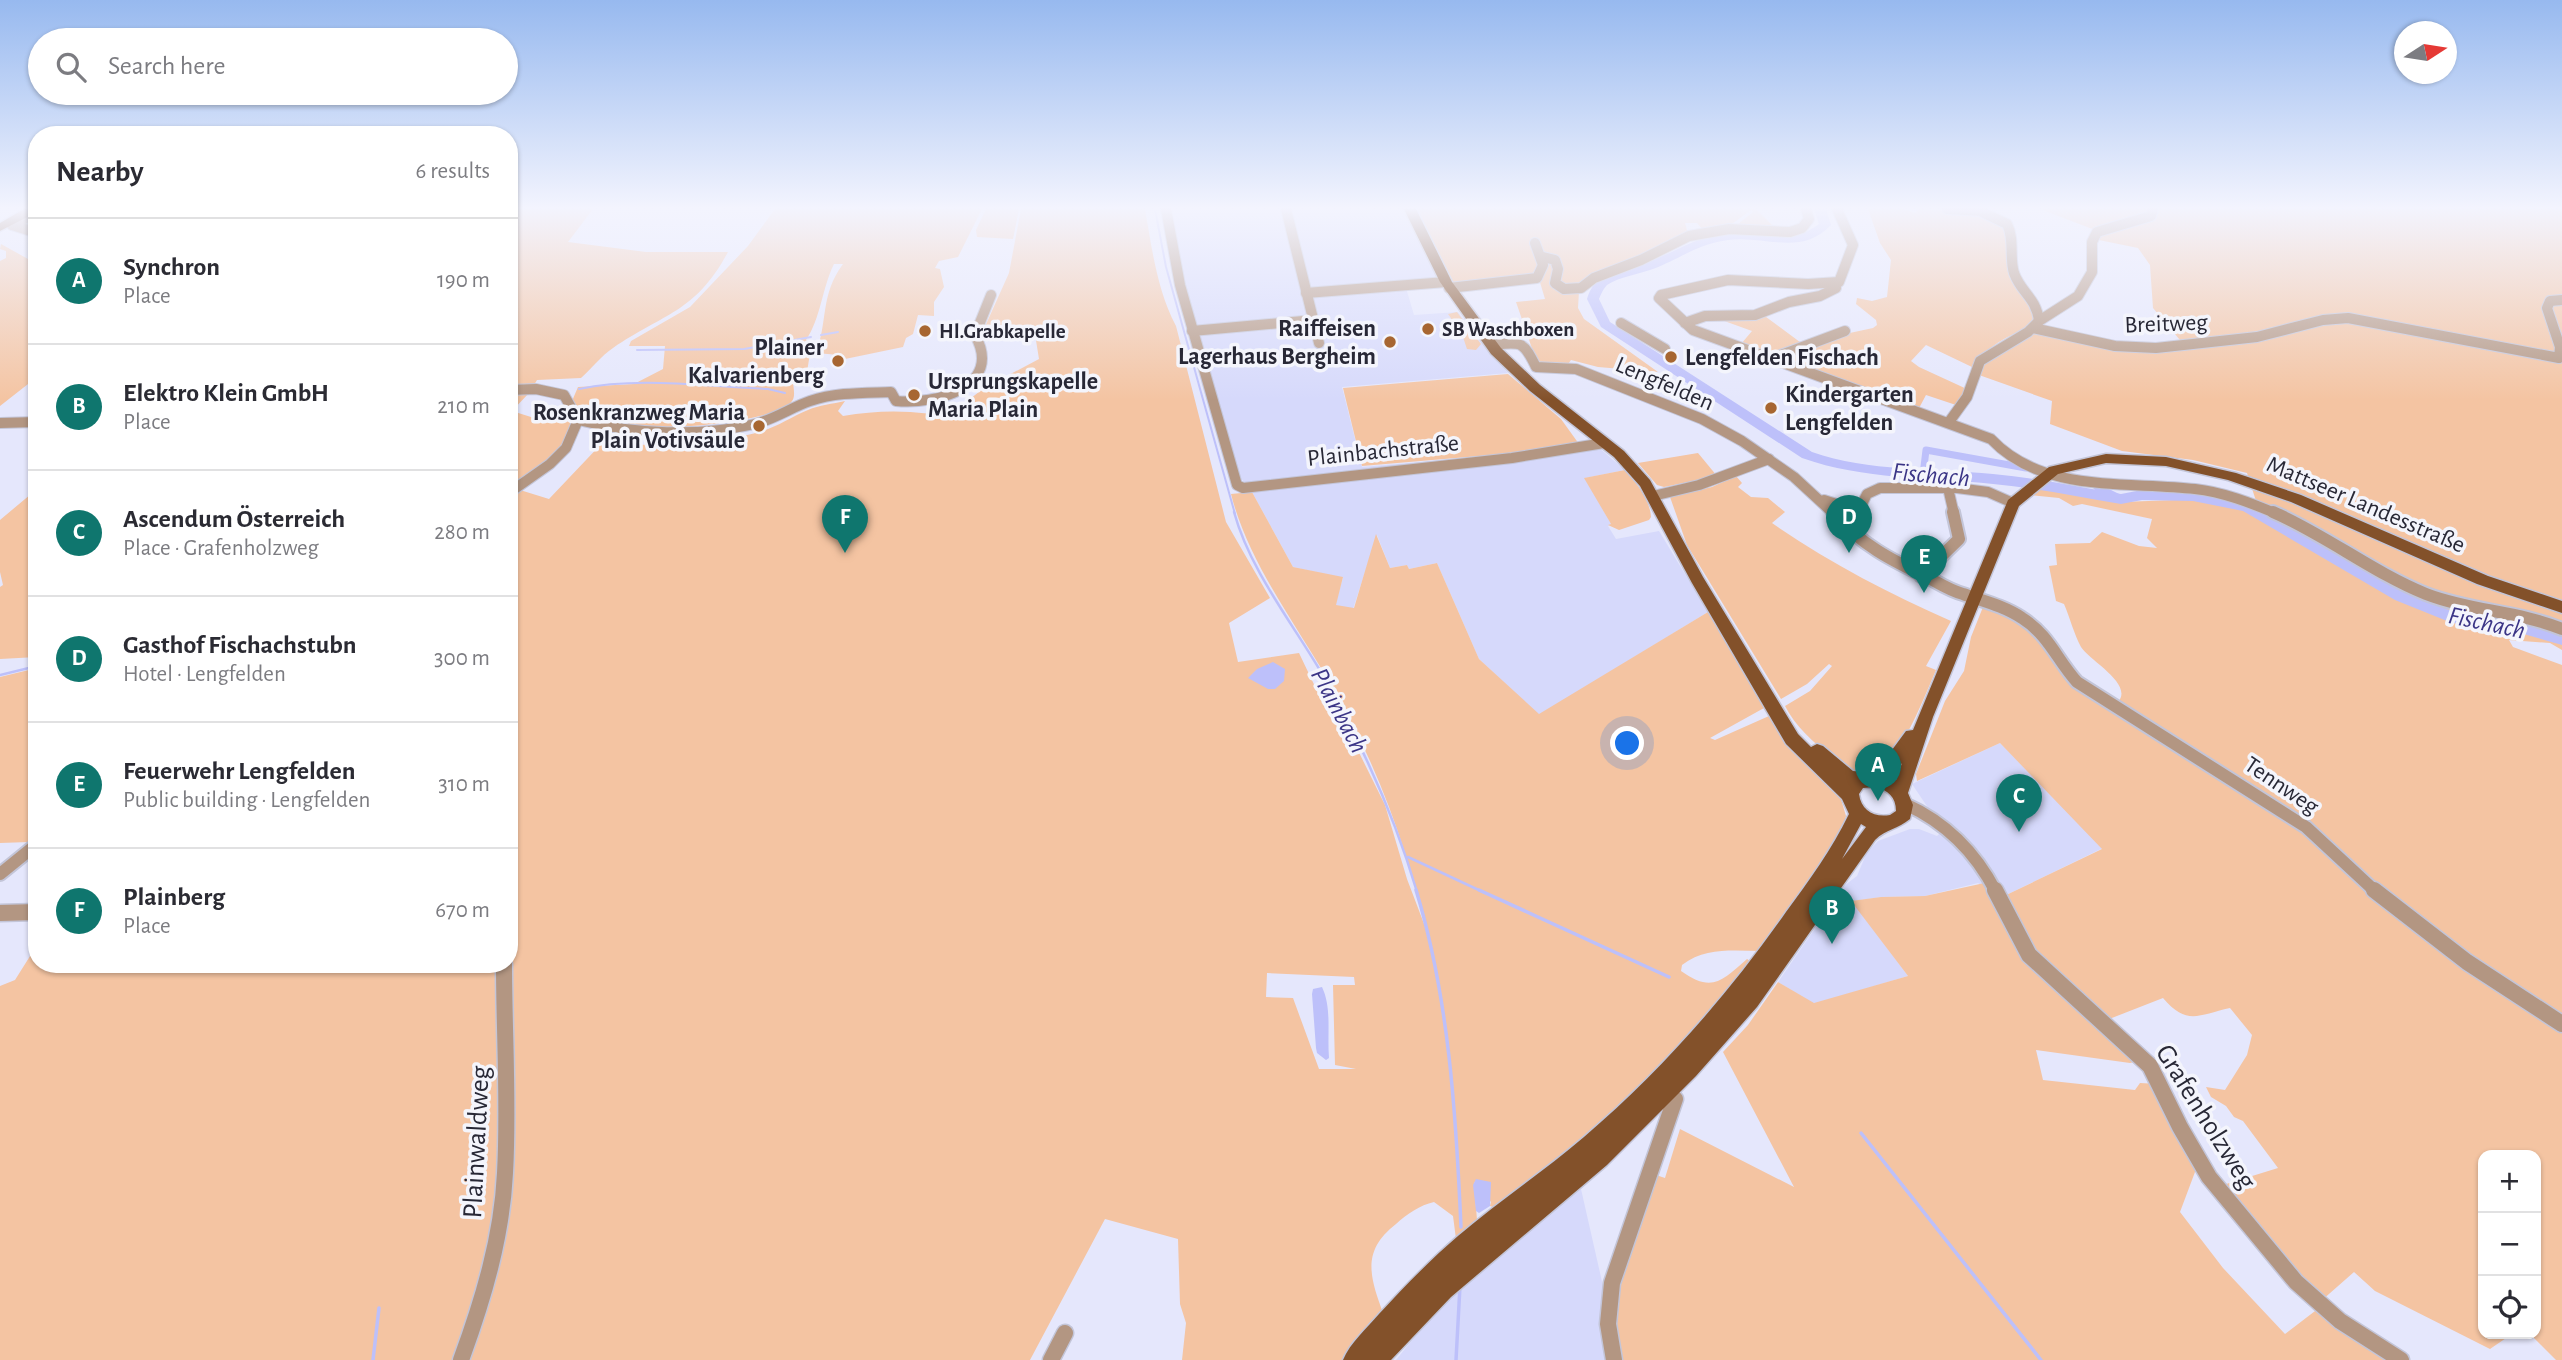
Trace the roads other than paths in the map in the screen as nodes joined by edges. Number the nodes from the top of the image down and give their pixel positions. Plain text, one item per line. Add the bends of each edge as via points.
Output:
1 (1178, 272) edge
2 (1301, 272) edge
3 (1442, 272) edge
4 (1541, 272) edge
5 (1557, 272) edge
6 (1608, 272) edge
7 (1843, 272) edge
8 (2015, 272) edge
9 (2092, 272) edge
10 (1448, 285) junction
11 (1836, 288) dead end
12 (1306, 293) junction
13 (991, 295) dead end
14 (2562, 300) edge
15 (1314, 320) junction
16 (1621, 323) dead end
17 (1685, 323) junction
18 (2036, 325) junction
19 (1192, 331) junction
20 (1845, 331) dead end
21 (1320, 343) dead end
22 (1492, 345) junction
23 (1665, 349) dead end
24 (1776, 360) junction
25 (926, 388) dead end
26 (518, 390) edge
27 (929, 400) junction
28 (1215, 416) junction
29 (1229, 416) dead end
30 (578, 420) junction
31 (28, 422) edge
32 (1949, 422) junction
33 (0, 424) edge
34 (1605, 443) junction
35 (1769, 459) junction
36 (2044, 476) junction
37 (2102, 485) joint
38 (518, 487) edge
39 (1948, 488) junction
40 (1653, 496) junction
41 (1817, 497) junction
42 (2018, 497) junction
43 (1858, 511) junction
44 (1848, 531) junction
45 (1921, 576) junction
46 (1973, 597) junction
47 (2562, 607) edge
48 (2562, 629) edge
49 (1773, 707) junction
50 (1925, 717) junction
51 (1871, 780) junction
52 (1854, 804) junction
53 (1902, 805) junction
54 (1880, 824) junction
55 (28, 851) edge
56 (0, 874) edge
57 (28, 912) edge
58 (0, 913) edge
59 (504, 973) edge
60 (2562, 1024) edge
61 (1675, 1100) dead end
62 (1065, 1333) dead end
63 (461, 1360) edge
64 (1051, 1360) edge
65 (1354, 1360) edge
66 (1376, 1360) edge
67 (1614, 1360) edge
68 (2401, 1360) edge

1 - 19 street, Plainbachstraße
2 - 12 street
3 - 10 main road
4 - 10 street via 1531,280
5 - 6 street via 1557,286 1569,290 1581,289
7 - 17 street via 1839,282 1721,281 1661,295 1664,305
8 - 18 street via 2037,303
9 - 18 street via 2082,292
10 - 12 street
10 - 22 main road
11 - 17 street via 1755,315 1704,316
12 - 15 street
13 - 27 street via 975,335 985,350 982,372 967,385
14 - 18 street, Breitweg via 2550,301 2547,308 2559,358 2348,318 2329,318 2258,337 2156,348 2115,346
15 - 19 street
15 - 21 street
16 - 23 street
17 - 24 street
18 - 32 street via 1980,361 1967,397
19 - 28 street, Plainbachstraße
20 - 24 street
22 - 34 main road via 1535,388
22 - 35 street, Lengfelden via 1518,342 1526,346 1536,368 1576,369 1661,401 1702,419
24 - 32 street
25 - 27 street
26 - 30 street via 564,395
27 - 30 street via 917,404 896,401 891,392 845,393 811,400 760,422 724,428 613,429
28 - 29 street
28 - 34 street, Plainbachstraße via 1233,478 1243,488
30 - 38 street via 566,448
31 - 33 street
32 - 36 street via 1991,439 2007,456
34 - 40 main road via 1632,467
35 - 40 street
35 - 41 street, Lengfelden
36 - 37 street
36 - 42 main road, Mattseer Landesstraße
36 - 47 main road, Mattseer Landesstraße via 2084,462 2132,458 2224,474 2314,505 2490,583
37 - 48 street via 2180,487 2231,496 2284,517 2426,594
39 - 42 street
39 - 43 street via 1873,490
39 - 45 street via 1959,539
40 - 49 main road
41 - 43 street, Lengfelden
41 - 44 street, Lengfelden
42 - 46 main road, Mattseer Landesstraße
43 - 44 street
44 - 45 street, Lengfelden
45 - 46 street, Lengfelden
46 - 50 main road, Mattseer Landesstraße
46 - 60 street, Tennweg via 2023,618 2054,647 2077,682 2263,797 2308,829 2424,931
49 - 51 main road via 1830,763 1848,776
49 - 52 main road via 1792,739
50 - 51 main road, Mattseer Landesstraße
50 - 53 main road, Mattseer Landesstraße
51 - 52 main road, Mattseer Landesstraße via 1854,785
51 - 53 main road
52 - 54 main road
52 - 65 main road, Mattseer Landesstraße via 1842,844 1762,961 1700,1035 1594,1142 1467,1242
53 - 54 main road via 1890,824
53 - 68 street, Grafenholzweg via 1955,835 1976,859 2029,955 2150,1066 2209,1177 2278,1262 2340,1321
54 - 66 main road via 1750,1001 1689,1069 1600,1158 1443,1289
55 - 56 street
57 - 58 street
59 - 63 street, Plainwaldweg via 505,1174 492,1259
61 - 67 street via 1612,1283 1608,1324
62 - 64 street

